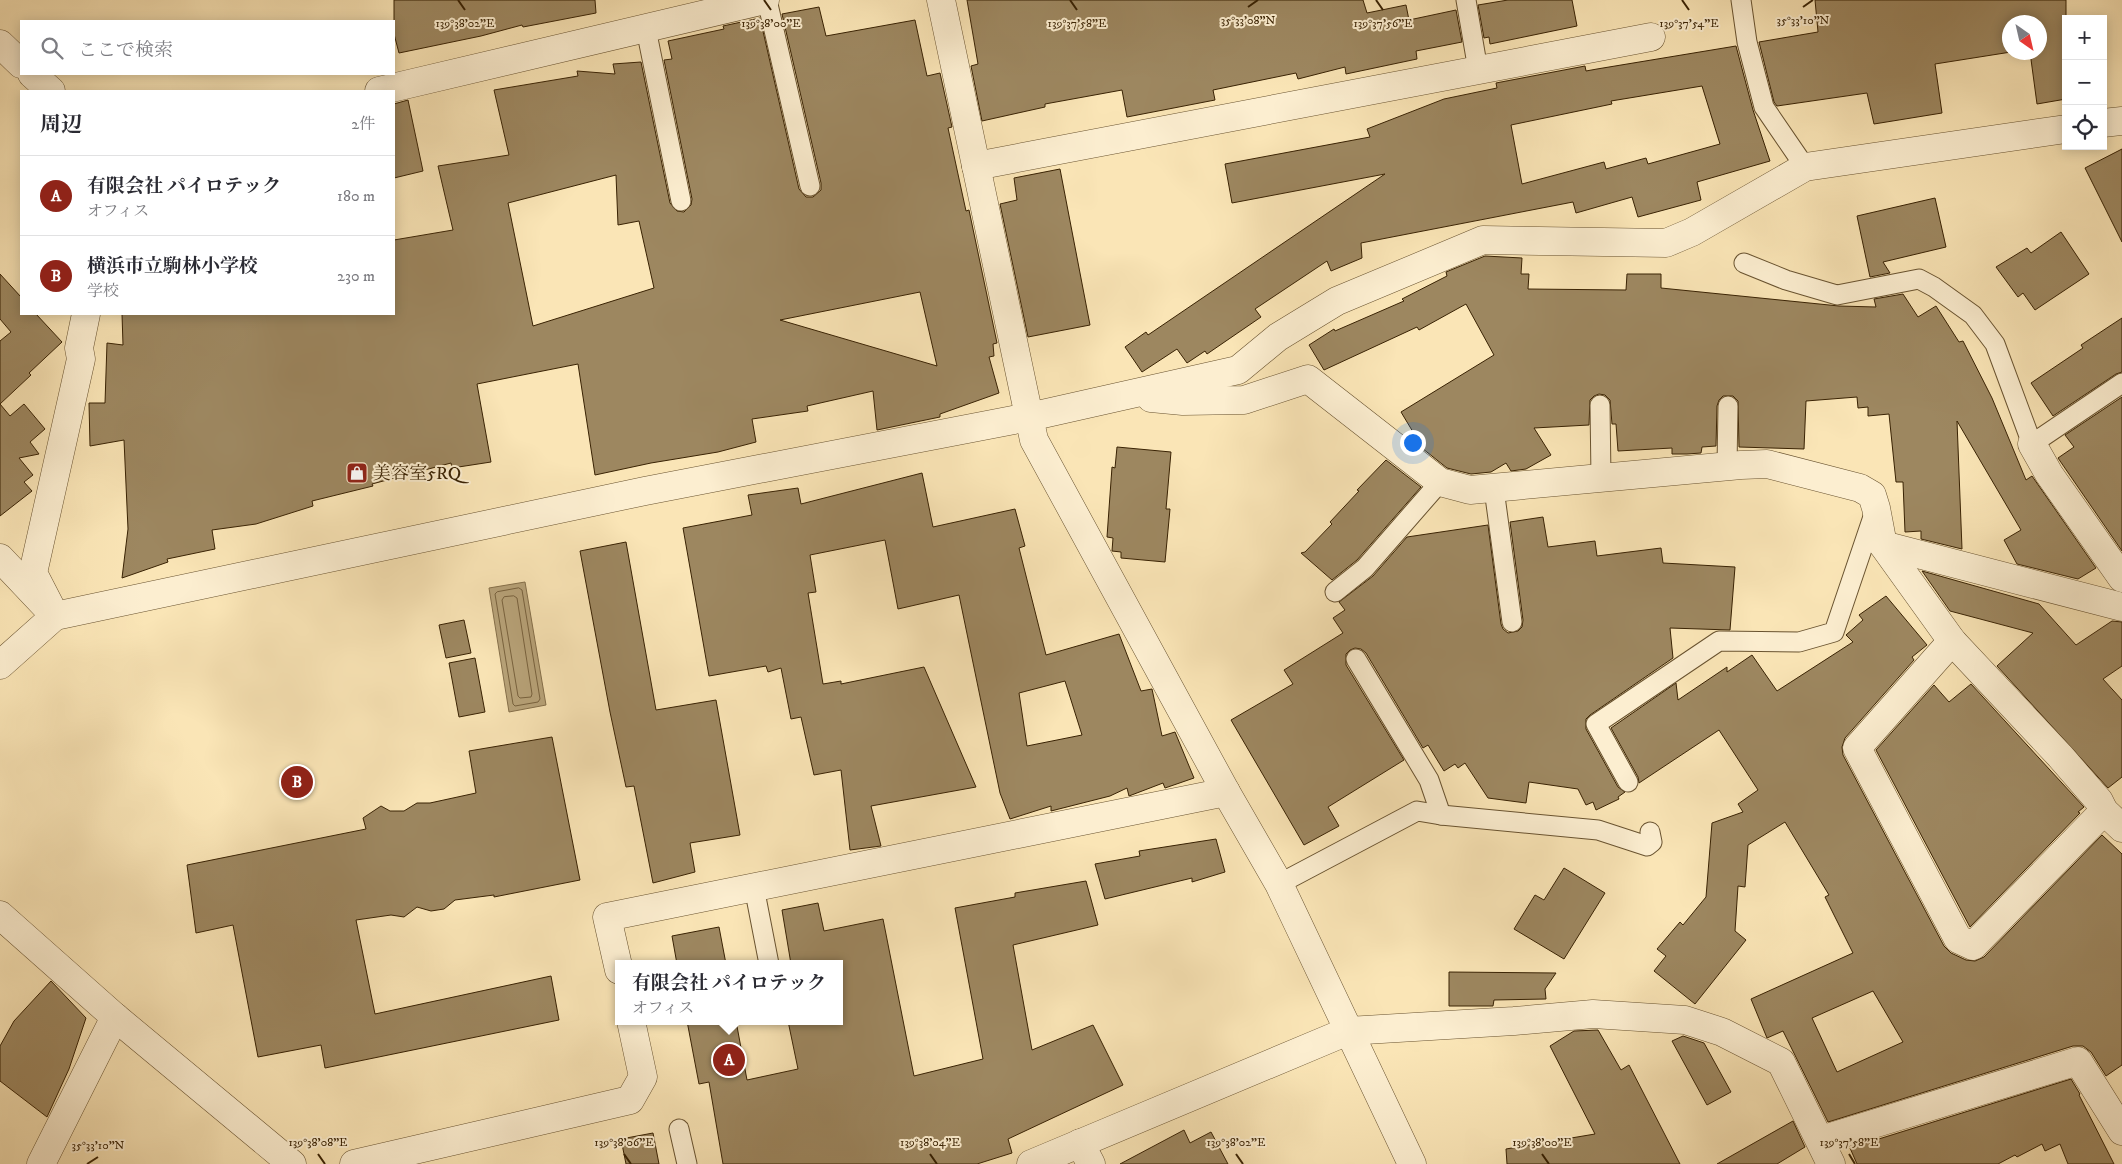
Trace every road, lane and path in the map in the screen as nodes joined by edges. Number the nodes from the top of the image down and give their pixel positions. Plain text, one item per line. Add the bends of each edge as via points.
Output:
1 (766, 0) edge
2 (941, 0) edge
3 (1466, 0) edge
4 (1741, 0) edge
5 (702, 7) edge
6 (646, 29) junction
7 (1651, 37) dead end
8 (0, 44) edge
9 (20, 63) edge
10 (1478, 70) junction
11 (33, 75) edge
12 (50, 90) edge
13 (383, 90) edge
14 (2122, 121) edge
15 (2107, 123) edge
16 (2062, 130) edge
17 (976, 166) junction
18 (1805, 167) junction
19 (810, 186) dead end
20 (681, 201) dead end
21 (1744, 263) dead end
22 (86, 315) edge
23 (2122, 383) edge
24 (1122, 395) junction
25 (1600, 405) dead end
26 (1728, 406) dead end
27 (1029, 417) junction
28 (2032, 444) junction
29 (1727, 466) junction
30 (1601, 478) junction
31 (1440, 482) junction
32 (1494, 489) junction
33 (1876, 508) junction
34 (1883, 545) junction
35 (0, 558) edge
36 (2122, 578) edge
37 (1334, 592) dead end
38 (2122, 606) edge
39 (55, 616) junction
40 (1512, 622) dead end
41 (1952, 641) junction
42 (1356, 659) dead end
43 (0, 665) edge
44 (1628, 782) dead end
45 (1226, 792) junction
46 (1441, 816) junction
47 (2113, 819) edge
48 (1650, 832) dead end
49 (1279, 884) junction
50 (754, 887) junction
51 (0, 916) edge
52 (617, 960) edge
53 (768, 960) edge
54 (115, 1017) junction
55 (632, 1025) edge
56 (1348, 1031) junction
57 (679, 1129) dead end
58 (2122, 1131) edge
59 (1826, 1152) edge
60 (1086, 1153) edge
61 (41, 1164) edge
62 (292, 1164) edge
63 (354, 1164) edge
64 (686, 1164) edge
65 (1031, 1164) edge
66 (1412, 1164) edge

1 - 5 street
1 - 19 lane
2 - 17 street
3 - 10 lane
4 - 18 lane via 1747,42 1764,107
5 - 6 street
6 - 13 street
6 - 20 lane
7 - 10 street
8 - 9 street
10 - 17 street
11 - 12 street
14 - 15 street
16 - 18 street
17 - 27 street
18 - 24 street via 1692,232 1666,243 1483,240 1338,302 1278,337 1238,370
21 - 28 lane via 1837,295 1919,280 1934,287 1973,315 1995,344
22 - 39 street via 79,348 81,359 33,573
23 - 28 lane
24 - 27 street
24 - 31 street via 1183,401 1244,400 1308,379
25 - 30 lane
26 - 29 lane
27 - 39 street via 645,491
27 - 45 street via 1034,440
28 - 36 street via 2049,474
29 - 30 street
29 - 33 street via 1767,464 1860,488 1872,495
30 - 32 street
31 - 32 street via 1470,490
31 - 37 lane via 1366,568
32 - 40 lane
33 - 34 street
33 - 44 lane via 1834,632 1799,642 1719,641 1596,724
34 - 38 street
34 - 41 street
35 - 39 street
39 - 43 street
41 - 47 street via 2060,756
41 - 47 street via 1857,748 1958,939 1974,946
42 - 46 lane via 1429,780
45 - 49 street
45 - 50 street
46 - 48 lane via 1598,830 1647,846 1652,842
46 - 49 lane via 1417,811
49 - 56 street
50 - 52 street via 607,917
50 - 53 lane
51 - 54 street
54 - 61 street
54 - 62 street
55 - 63 street via 643,1077 630,1100
56 - 59 street via 1593,1014 1685,1020 1722,1032 1781,1062
56 - 60 street
56 - 66 street
57 - 64 lane
58 - 59 street via 2078,1061
60 - 65 street

